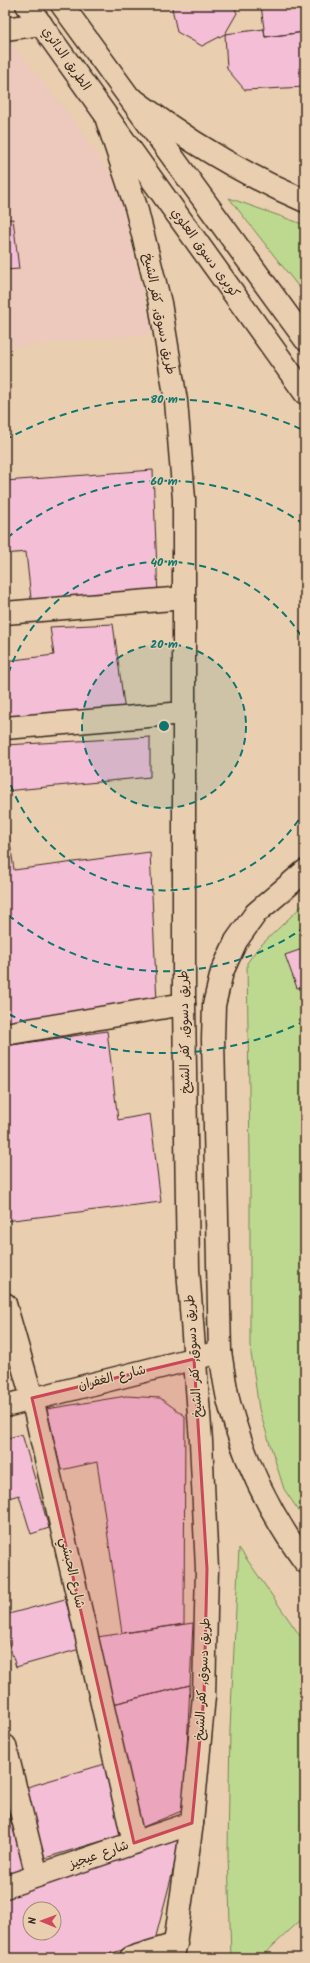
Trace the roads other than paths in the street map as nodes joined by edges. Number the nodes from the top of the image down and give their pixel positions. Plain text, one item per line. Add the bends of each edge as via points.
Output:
1 (27, 5) edge
2 (62, 5) edge
3 (41, 24) junction
4 (5, 29) edge
5 (129, 97) junction
6 (104, 113) junction
7 (305, 201) edge
8 (305, 339) edge
9 (305, 393) edge
10 (184, 598) junction
11 (5, 613) edge
12 (184, 713) junction
13 (5, 728) edge
14 (305, 871) edge
15 (184, 1004) junction
16 (5, 1034) edge
17 (5, 1304) edge
18 (220, 1352) junction
19 (194, 1359) junction
20 (32, 1398) junction
21 (5, 1406) edge
22 (305, 1562) edge
23 (5, 1746) edge
24 (192, 1823) junction
25 (134, 1843) junction
26 (37, 1876) junction
27 (5, 1887) edge
28 (175, 1953) edge
29 (131, 1958) edge

1 - 3 main road, الطريق الدائري
2 - 5 main road
3 - 4 main road
3 - 6 main road, الطريق الدائري
5 - 7 main road via 222,161
5 - 8 main road
6 - 9 main road, كوبرى دسوق العلوي
6 - 10 main road, طريق دسوق, كفر الشيخ via 136,207 160,303 174,393 184,499
10 - 11 main road
10 - 12 main road, طريق دسوق, كفر الشيخ
12 - 13 main road
12 - 15 main road, طريق دسوق, كفر الشيخ
14 - 18 main road via 256,913 236,941 222,972 214,1005
15 - 16 main road
15 - 19 main road, طريق دسوق, كفر الشيخ via 188,1269
17 - 20 main road, شارع الحبشي
18 - 19 main road, شارع الغفران
18 - 22 main road via 229,1403 244,1452 265,1499
19 - 20 main road, شارع الغفران
19 - 24 main road, طريق دسوق, كفر الشيخ via 207,1569 204,1696
20 - 21 main road, شارع الغفران
20 - 25 main road, شارع الحبشي
23 - 26 main road
24 - 25 main road, شارع عيجيز
24 - 28 main road, طريق دسوق, كفر الشيخ
25 - 26 main road, شارع عيجيز
26 - 27 main road, شارع عيجيز
28 - 29 main road

